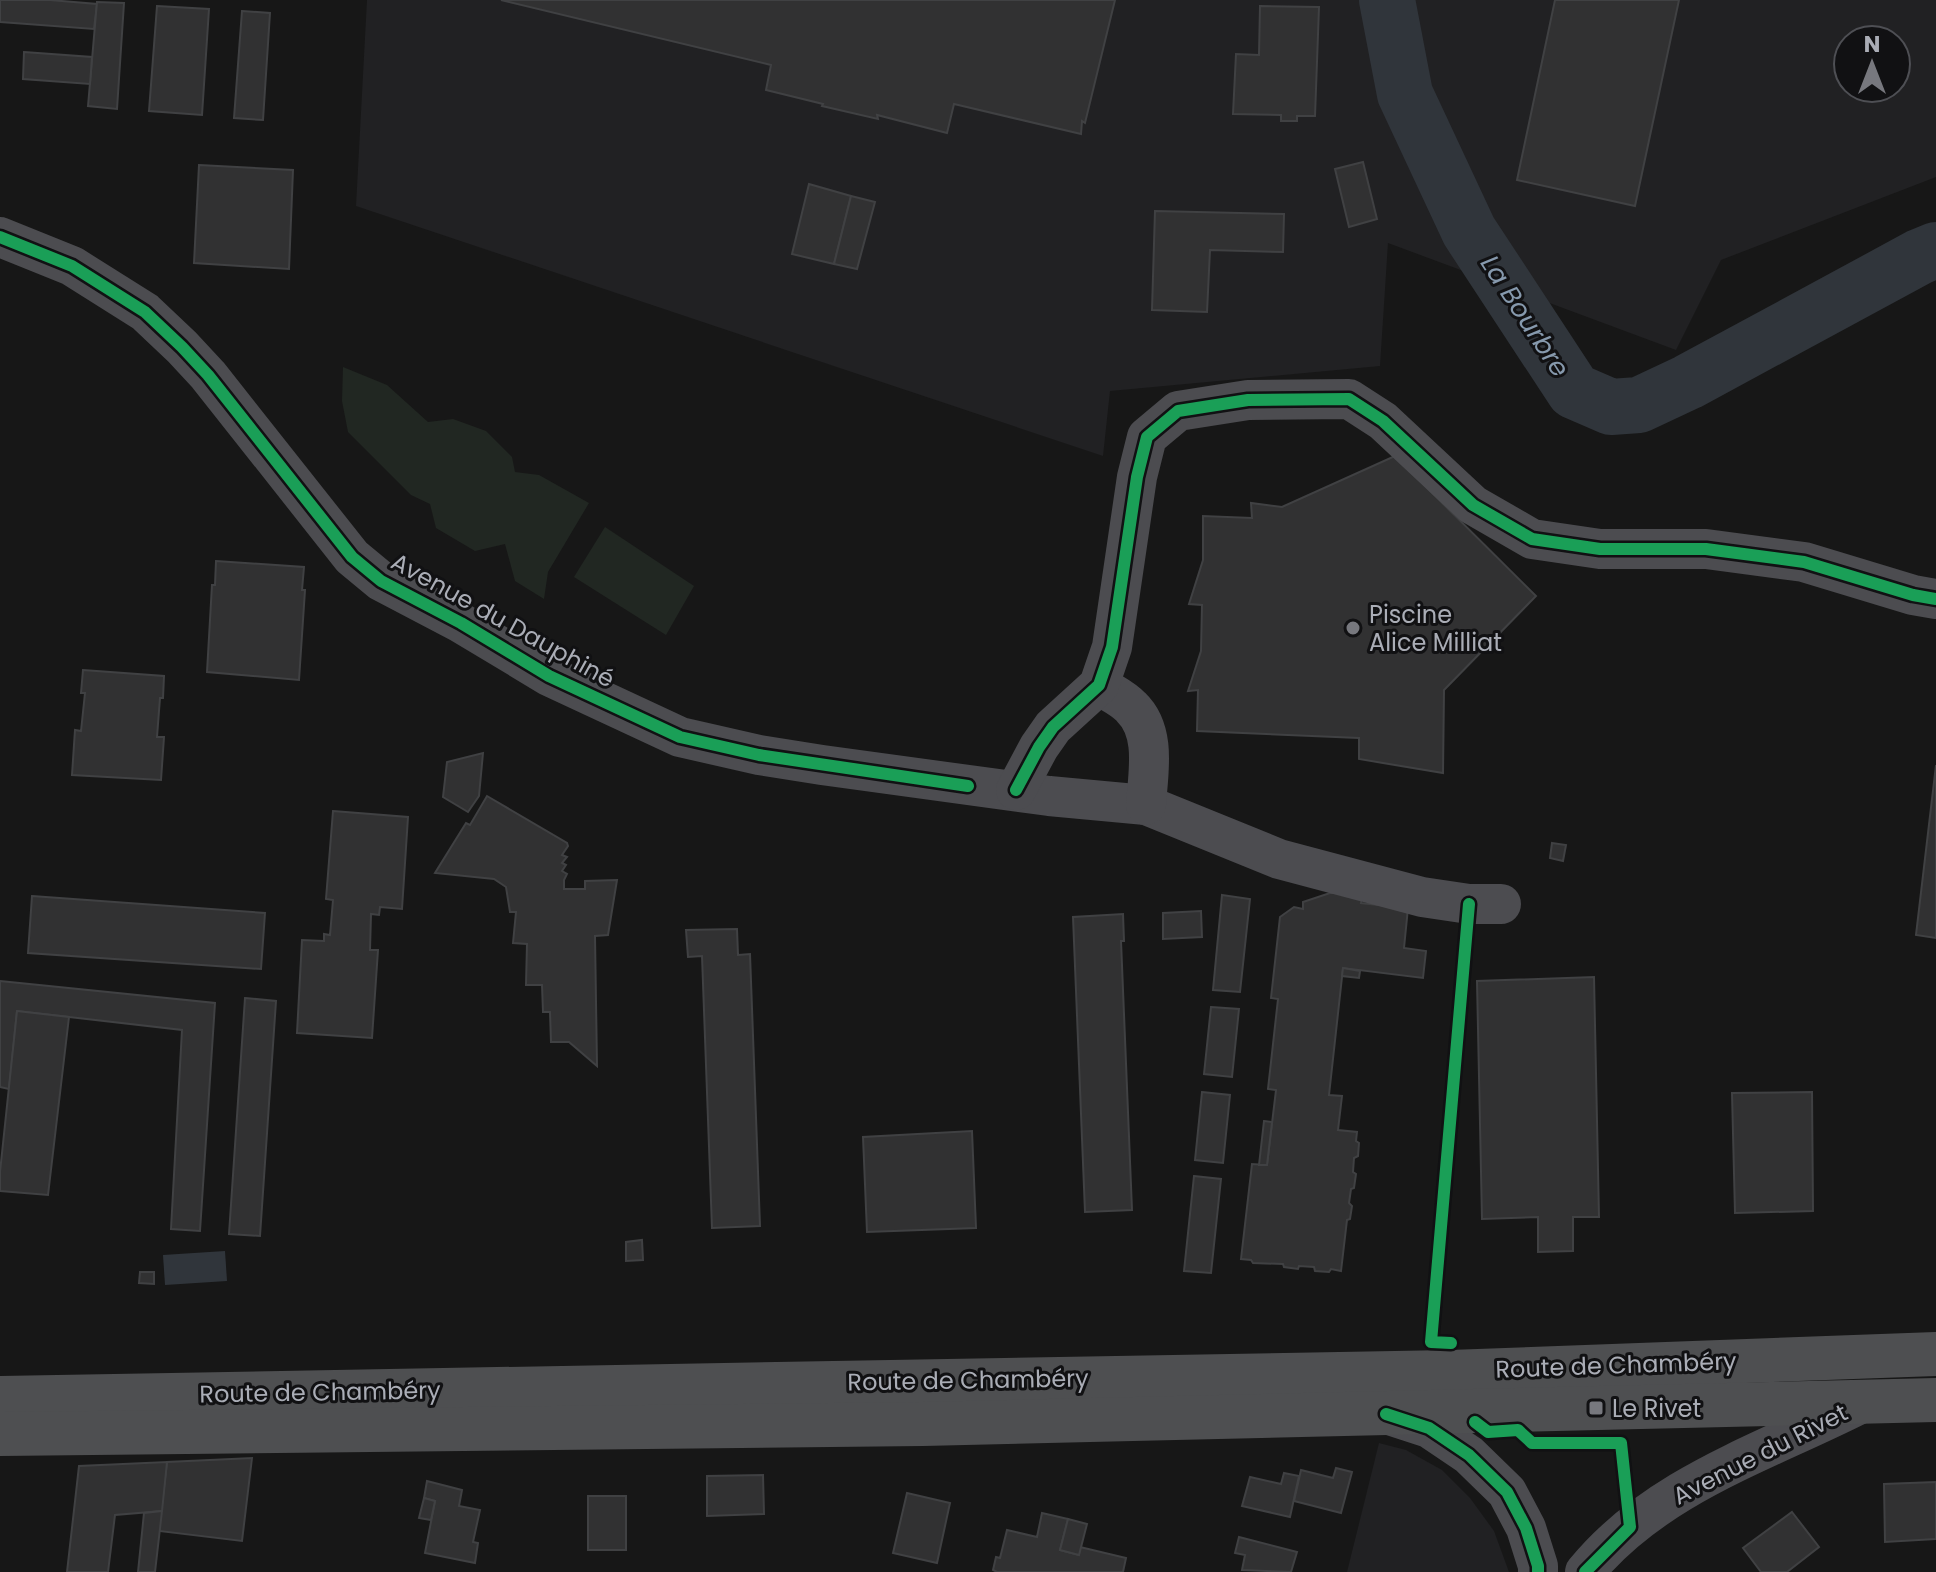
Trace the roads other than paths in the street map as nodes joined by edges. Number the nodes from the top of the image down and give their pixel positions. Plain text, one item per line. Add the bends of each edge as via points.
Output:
1 (0, 237) edge
2 (1936, 599) edge
3 (1099, 685) junction
4 (1016, 790) junction
5 (1146, 805) junction
6 (1501, 904) dead end
7 (1936, 1354) edge
8 (0, 1398) edge
9 (1936, 1400) edge
10 (1865, 1401) junction
11 (1386, 1414) junction
12 (0, 1434) edge
13 (1538, 1572) edge
14 (1585, 1572) edge

1 - 4 street, Avenue du Dauphiné via 72,266 145,312 208,375 352,557 381,581 549,676 680,737 822,765
2 - 3 street via 1804,562 1706,549 1600,549 1532,539 1473,505 1383,421 1349,399 1248,400 1178,411 1147,437 1112,647
3 - 4 street via 1053,727
3 - 5 street via 1132,707 1145,729 1150,753
4 - 5 street, Avenue du Dauphiné
5 - 6 street, Avenue du Dauphiné via 1279,859 1422,897
7 - 8 main road, Route de Chambéry via 1450,1372
9 - 10 main road, Route de Chambéry
10 - 11 main road, Route de Chambéry
10 - 14 street, Avenue du Rivet via 1683,1489 1630,1527
11 - 12 main road, Route de Chambéry
11 - 13 street via 1429,1428 1469,1455 1507,1492 1526,1528

